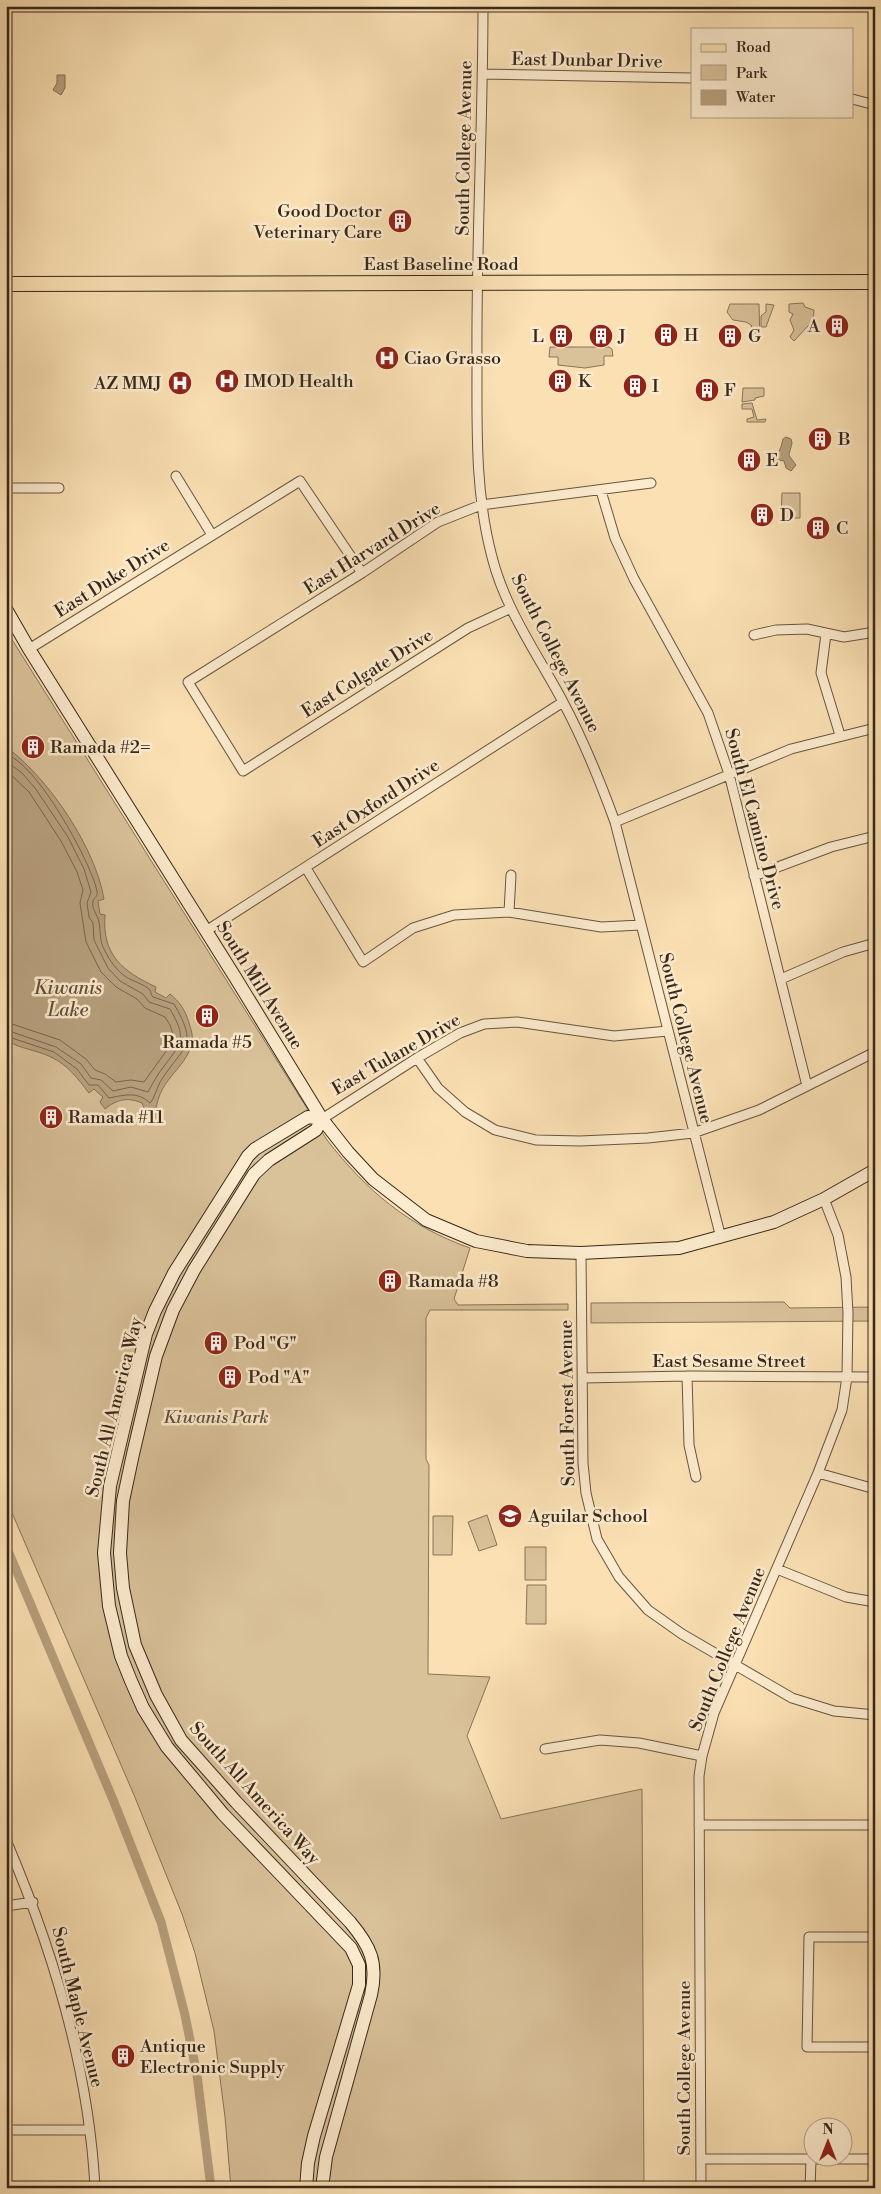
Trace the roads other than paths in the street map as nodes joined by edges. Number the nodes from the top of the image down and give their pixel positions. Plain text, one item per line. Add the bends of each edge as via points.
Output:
1 (483, 6) edge
2 (482, 74) junction
3 (691, 78) edge
4 (854, 100) edge
5 (875, 106) edge
6 (875, 282) edge
7 (6, 284) edge
8 (477, 284) junction
9 (176, 476) dead end
10 (651, 483) dead end
11 (6, 488) edge
12 (59, 488) dead end
13 (601, 491) junction
14 (481, 505) junction
15 (212, 535) junction
16 (362, 573) junction
17 (511, 608) junction
18 (6, 610) edge
19 (875, 632) edge
20 (826, 634) junction
21 (754, 635) dead end
22 (29, 649) junction
23 (563, 702) junction
24 (875, 728) edge
25 (840, 735) junction
26 (243, 771) joint
27 (730, 774) junction
28 (615, 822) junction
29 (875, 836) edge
30 (306, 868) junction
31 (511, 875) dead end
32 (754, 876) junction
33 (509, 912) junction
34 (641, 926) junction
35 (206, 931) junction
36 (875, 943) edge
37 (781, 979) junction
38 (668, 1031) junction
39 (875, 1052) edge
40 (417, 1058) junction
41 (808, 1086) junction
42 (322, 1119) junction
43 (287, 1130) junction
44 (693, 1133) junction
45 (296, 1144) junction
46 (875, 1170) edge
47 (824, 1199) junction
48 (721, 1238) junction
49 (582, 1253) junction
50 (158, 1304) junction
51 (173, 1310) junction
52 (687, 1376) junction
53 (847, 1377) junction
54 (875, 1377) edge
55 (582, 1378) junction
56 (818, 1473) junction
57 (696, 1477) dead end
58 (875, 1489) edge
59 (777, 1569) junction
60 (875, 1602) edge
61 (737, 1664) junction
62 (875, 1715) edge
63 (545, 1749) dead end
64 (702, 1756) junction
65 (250, 1816) junction
66 (699, 1825) junction
67 (875, 1825) edge
68 (236, 1828) junction
69 (6, 1840) edge
70 (33, 1902) junction
71 (6, 1906) edge
72 (875, 1936) edge
73 (346, 2030) junction
74 (361, 2034) junction
75 (875, 2048) edge
76 (6, 2130) edge
77 (89, 2130) junction
78 (701, 2159) junction
79 (854, 2159) edge
80 (875, 2159) edge
81 (804, 2160) edge
82 (811, 2166) edge
83 (95, 2188) edge
84 (306, 2188) edge
85 (322, 2188) edge
86 (701, 2188) edge
87 (810, 2188) edge

1 - 2 street, South College Avenue
2 - 3 street, East Dunbar Drive
2 - 8 street, South College Avenue
4 - 5 street
6 - 8 main road, East Baseline Road
7 - 8 main road, East Baseline Road
8 - 14 street, South College Avenue via 477,461
9 - 15 street
10 - 13 street, East Harvard Drive
11 - 12 street
13 - 14 street, East Harvard Drive
13 - 27 street, South El Camino Drive via 615,538 708,713
14 - 16 street, East Harvard Drive via 438,522
14 - 17 street, South College Avenue via 494,564
15 - 16 street, East Duke Drive via 300,481
15 - 22 street, East Duke Drive
16 - 26 street, East Harvard Drive via 188,682
17 - 23 street, South College Avenue
17 - 26 street, East Colgate Drive via 468,628
18 - 22 street, South Mill Avenue
19 - 20 street via 844,637
20 - 21 street via 806,629
20 - 25 street via 821,673
22 - 35 street, South Mill Avenue
23 - 28 street, South College Avenue via 592,758
23 - 30 street, East Oxford Drive
24 - 25 street
25 - 27 street via 791,748
27 - 28 street
27 - 32 street, South El Camino Drive
28 - 34 street, South College Avenue
29 - 32 street via 831,847
30 - 33 street via 363,962 413,928 454,915
30 - 35 street, East Oxford Drive
31 - 33 street
32 - 37 street, South El Camino Drive
33 - 34 street via 601,928
34 - 38 street, South College Avenue
35 - 42 street, South Mill Avenue
36 - 37 street via 843,952
37 - 41 street, South El Camino Drive
38 - 40 street, East Tulane Drive via 614,1036 517,1022 484,1024 460,1033
38 - 44 street, South College Avenue
39 - 41 street
40 - 42 street, East Tulane Drive
40 - 44 street via 438,1088 465,1112 495,1130 536,1140 571,1141
41 - 44 street via 759,1110
42 - 43 street, South All America Way via 308,1117
42 - 45 street, South All America Way via 316,1130
42 - 49 street, South Mill Avenue via 373,1179 426,1220 458,1235 492,1245 527,1251
43 - 45 street
43 - 50 street, South All America Way via 248,1156 179,1264
44 - 48 street, South College Avenue
45 - 51 street, South All America Way via 269,1160 254,1174
46 - 47 street, South Mill Avenue
47 - 48 street, South Mill Avenue via 774,1222
47 - 53 street, South College Avenue via 838,1235 846,1277
48 - 49 street, South Mill Avenue via 679,1248
49 - 55 street, South Forest Avenue
50 - 51 street
50 - 68 street, South All America Way via 139,1359 110,1486 104,1553 109,1606 121,1656 143,1708 182,1768
51 - 65 street, South All America Way via 156,1356 123,1501 120,1533 123,1588 140,1659 167,1716 199,1762
52 - 53 street, East Sesame Street
52 - 55 street, East Sesame Street
52 - 57 street via 689,1445
53 - 54 street, East Sesame Street
53 - 56 street, South College Avenue via 842,1410
55 - 61 street, South Forest Avenue via 582,1463 600,1544 619,1577 648,1610 682,1634
56 - 58 street
56 - 59 street, South College Avenue
59 - 60 street via 846,1597
59 - 61 street, South College Avenue
61 - 62 street, South Forest Avenue via 792,1698 834,1711
61 - 64 street, South College Avenue via 714,1713
63 - 64 street via 600,1740 639,1743
64 - 66 street, South College Avenue
65 - 68 street
65 - 74 street, South All America Way via 350,1922 370,1951 374,1961 373,1984
66 - 67 street
66 - 78 street, South College Avenue
68 - 73 street, South All America Way via 356,1957 359,1985
69 - 70 street, South Maple Avenue
70 - 71 street
70 - 77 street, South Maple Avenue via 66,2014
72 - 75 street via 808,1937 808,2047
73 - 74 street
73 - 84 street, South All America Way via 314,2136
74 - 85 street, South All America Way via 326,2157
76 - 77 street
77 - 83 street, South Maple Avenue
78 - 81 street
78 - 86 street, South College Avenue
79 - 80 street
82 - 87 street

